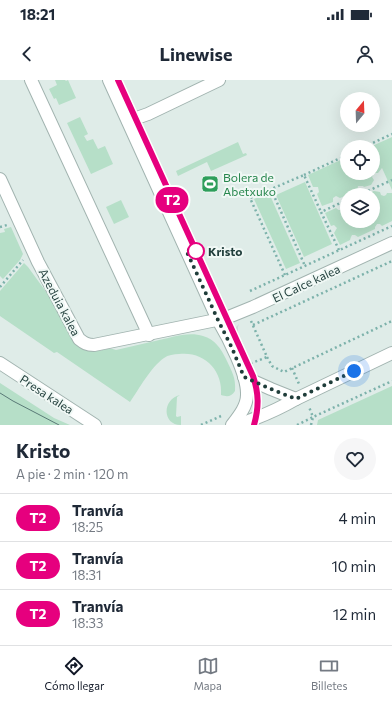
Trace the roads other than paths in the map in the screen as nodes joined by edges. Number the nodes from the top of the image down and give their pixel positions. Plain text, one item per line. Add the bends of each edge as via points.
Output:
1 (31, 80) edge
2 (109, 80) edge
3 (219, 80) edge
4 (128, 121) junction
5 (0, 179) edge
6 (392, 243) edge
7 (218, 320) junction
8 (149, 334) junction
9 (392, 353) edge
10 (0, 363) edge
11 (244, 377) junction
12 (296, 399) junction
13 (95, 425) edge
14 (232, 425) edge
15 (237, 425) edge

1 - 8 street
2 - 4 street
3 - 4 street
4 - 7 street
5 - 8 street, Azeduia kalea via 38,262 78,339 84,344 94,345
6 - 7 street, El Calce kalea via 253,307
7 - 8 street, Azeduia kalea
7 - 11 street
9 - 12 street
10 - 13 street, Presa kalea
11 - 12 street
11 - 14 street via 247,395 245,405
12 - 15 street

